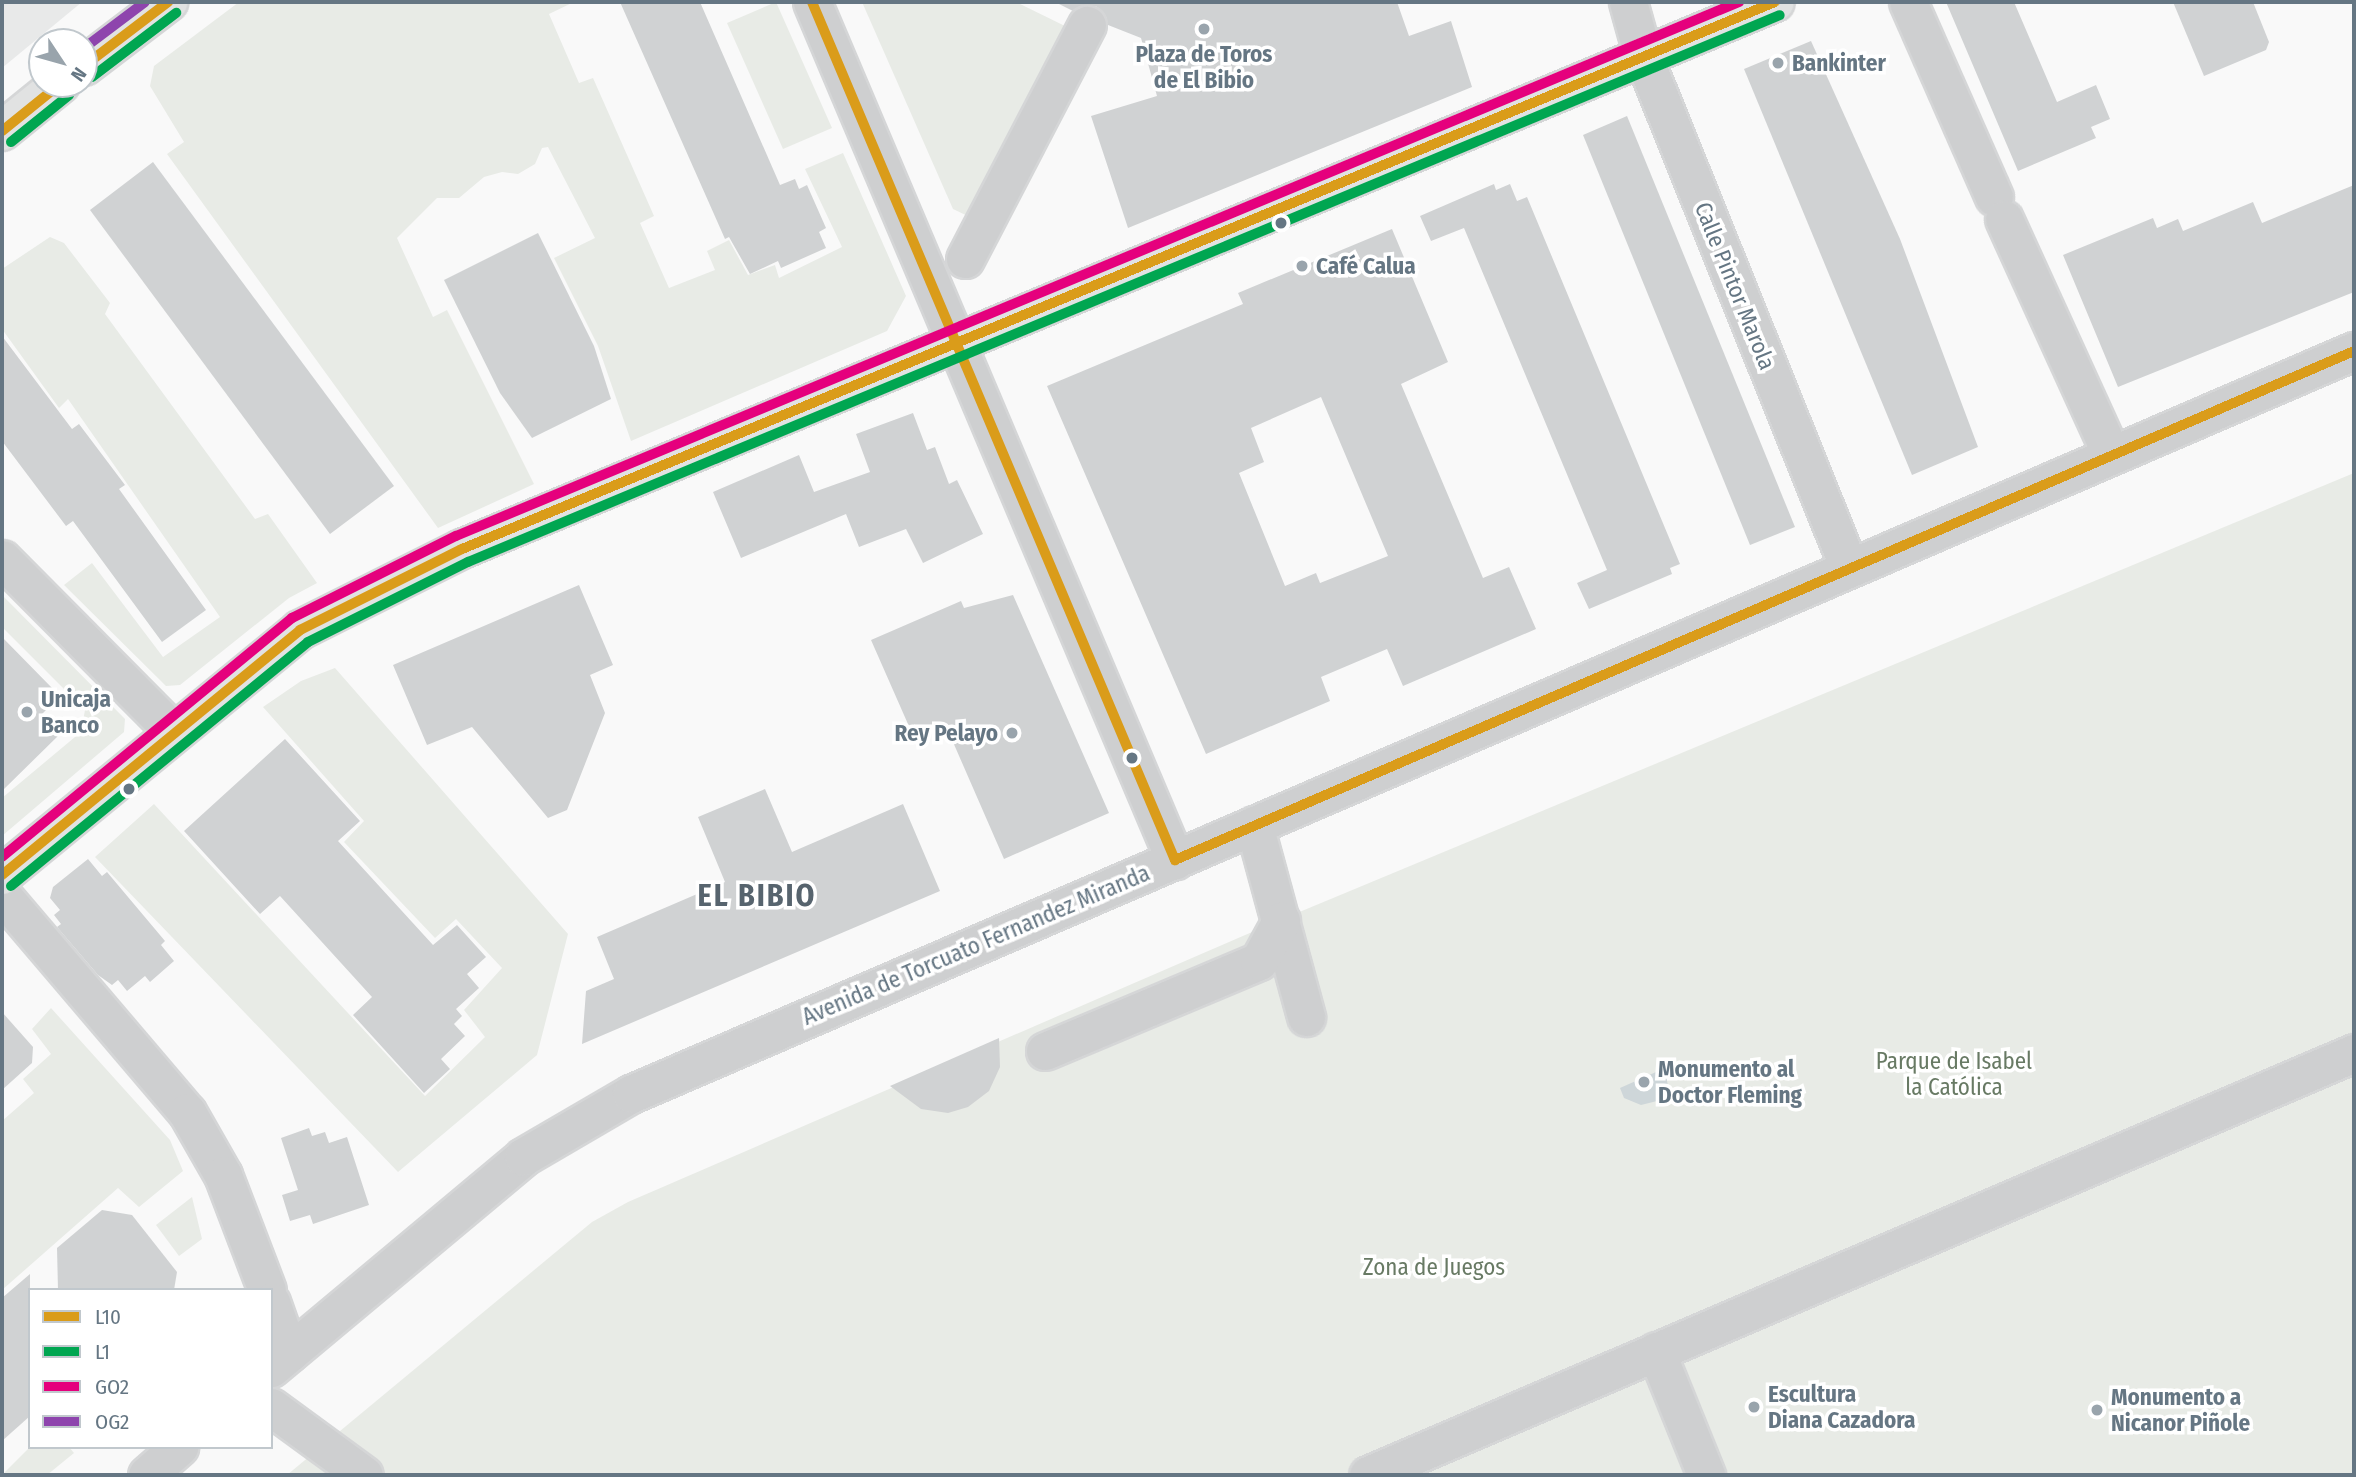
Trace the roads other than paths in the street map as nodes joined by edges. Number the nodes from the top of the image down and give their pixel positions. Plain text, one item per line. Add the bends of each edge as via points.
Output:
1 (169, 2) edge
2 (812, 2) edge
3 (1628, 2) edge
4 (1775, 2) edge
5 (1908, 2) edge
6 (1087, 25) dead end
7 (98, 55) edge
8 (1643, 56) junction
9 (43, 98) edge
10 (2, 131) edge
11 (965, 259) dead end
12 (960, 342) junction
13 (2354, 351) edge
14 (2111, 454) junction
15 (2, 559) edge
16 (1849, 568) junction
17 (173, 731) junction
18 (1254, 825) junction
19 (1175, 860) junction
20 (2, 875) edge
21 (2, 895) edge
22 (1280, 921) junction
23 (1307, 1017) dead end
24 (1045, 1051) dead end
25 (2354, 1054) edge
26 (266, 1288) edge
27 (273, 1315) edge
28 (1656, 1350) junction
29 (280, 1360) edge
30 (273, 1408) edge
31 (177, 1449) edge
32 (147, 1475) edge
33 (365, 1475) edge
34 (1368, 1475) edge
35 (1706, 1475) edge

1 - 7 main road
2 - 12 street
3 - 8 street, Calle Pintor Marola
4 - 8 main road
5 - 14 street
6 - 11 street
8 - 12 main road
8 - 16 street, Calle Pintor Marola
9 - 10 main road
12 - 17 main road via 462,549 300,630
12 - 19 street
13 - 14 street, Avenida de Torcuato Fernandez Miranda
14 - 16 street, Avenida de Torcuato Fernandez Miranda
15 - 17 street
16 - 18 street, Avenida de Torcuato Fernandez Miranda
17 - 20 main road
18 - 19 street, Avenida de Torcuato Fernandez Miranda
18 - 22 street
19 - 29 street, Avenida de Torcuato Fernandez Miranda via 631,1094 523,1157
21 - 26 street via 187,1112 223,1175
22 - 23 street
22 - 24 street via 1259,961
25 - 28 street
27 - 29 street
28 - 34 street
28 - 35 street
30 - 33 street
31 - 32 street

